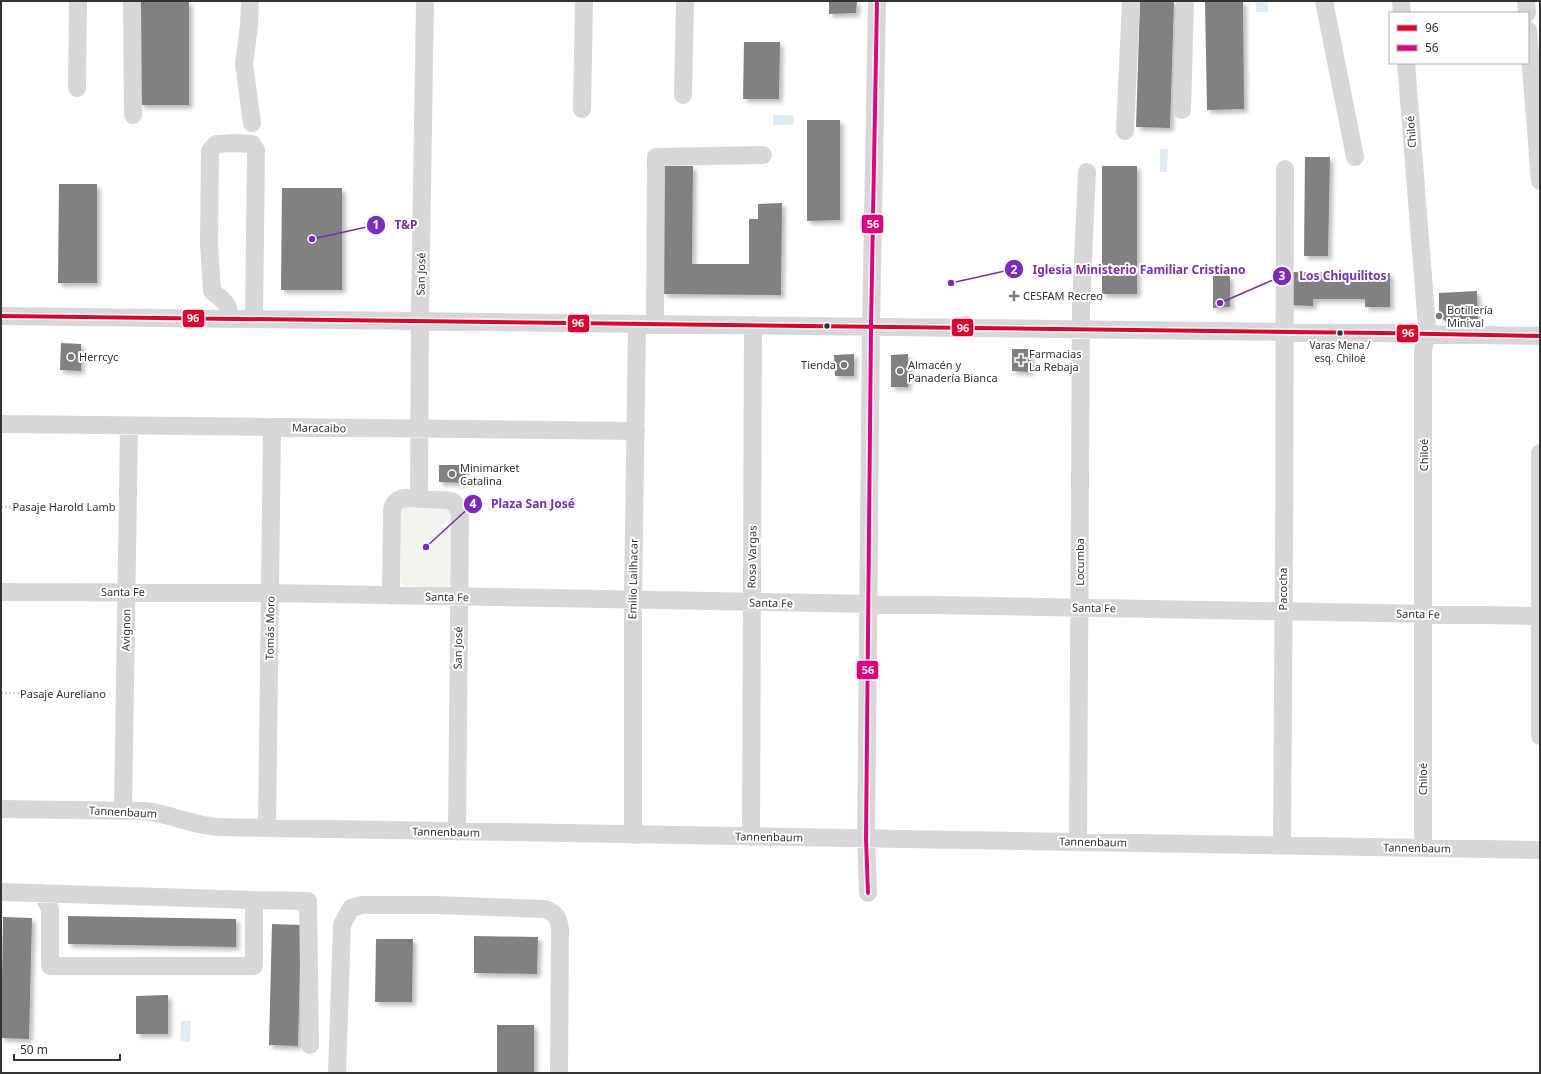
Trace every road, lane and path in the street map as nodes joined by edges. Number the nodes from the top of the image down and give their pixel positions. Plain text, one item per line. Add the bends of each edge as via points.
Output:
1 (78, 1) edge
2 (132, 1) edge
3 (250, 1) edge
4 (425, 1) edge
5 (584, 1) edge
6 (685, 1) edge
7 (877, 1) edge
8 (1131, 1) edge
9 (1186, 1) edge
10 (1324, 1) edge
11 (1401, 1) edge
12 (1526, 1) edge
13 (1402, 12) edge
14 (1527, 12) edge
15 (1529, 43) edge
16 (1406, 64) edge
17 (76, 88) dead end
18 (683, 95) dead end
19 (582, 109) dead end
20 (1182, 110) dead end
21 (133, 115) dead end
22 (252, 123) dead end
23 (1125, 131) dead end
24 (763, 155) dead end
25 (1355, 157) dead end
26 (1285, 169) dead end
27 (1087, 172) dead end
28 (1540, 181) edge
29 (1, 316) edge
30 (230, 319) junction
31 (254, 319) junction
32 (420, 321) junction
33 (646, 324) junction
34 (754, 325) junction
35 (871, 326) junction
36 (1081, 329) junction
37 (1285, 332) junction
38 (1426, 333) junction
39 (1540, 336) edge
40 (1, 424) edge
41 (129, 426) junction
42 (272, 428) junction
43 (420, 429) junction
44 (636, 431) junction
45 (1540, 453) edge
46 (419, 498) junction
47 (1, 507) edge
48 (128, 507) junction
49 (1, 592) edge
50 (127, 592) junction
51 (270, 593) junction
52 (391, 596) junction
53 (459, 597) junction
54 (633, 600) junction
55 (751, 602) junction
56 (868, 604) junction
57 (1079, 608) junction
58 (1283, 611) junction
59 (1424, 614) junction
60 (1540, 616) edge
61 (1, 693) edge
62 (125, 694) junction
63 (1540, 736) edge
64 (1, 809) edge
65 (123, 811) junction
66 (267, 828) junction
67 (457, 832) junction
68 (633, 835) junction
69 (750, 837) junction
70 (866, 838) junction
71 (1078, 842) junction
72 (1282, 845) junction
73 (1423, 848) junction
74 (1540, 850) edge
75 (1, 892) edge
76 (868, 892) dead end
77 (42, 894) junction
78 (254, 900) junction
79 (310, 1045) dead end
80 (337, 1073) edge
81 (559, 1073) edge

1 - 17 street
2 - 21 street
3 - 22 street via 244,64
4 - 32 street, San José
5 - 19 street
6 - 18 street
7 - 35 street
8 - 23 street
9 - 20 street
10 - 25 street
11 - 13 street
12 - 14 street
15 - 28 street
16 - 38 street, Chiloé
24 - 33 street, Emilio Lailhacar via 656,157
26 - 37 street, Pacocha
27 - 36 street, Locumba
29 - 30 street
30 - 31 street
30 - 31 street via 226,301 212,291 209,243 210,151 216,144 232,143 252,144 256,150
31 - 32 street
32 - 33 street
32 - 43 street, San José
33 - 34 street
33 - 44 street, Emilio Lailhacar
34 - 35 street
34 - 55 street, Rosa Vargas
35 - 36 street
35 - 56 street
36 - 37 street
36 - 57 street, Locumba
37 - 38 street
37 - 58 street, Pacocha
38 - 39 street
38 - 59 street, Chiloé via 1423,350
40 - 41 street, Maracaibo
41 - 42 street, Maracaibo
41 - 48 street, Avignon
42 - 43 street, Maracaibo
42 - 51 street, Tomás Moro
43 - 44 street, Maracaibo
43 - 46 street, San José
44 - 54 street, Emilio Lailhacar
45 - 60 street
46 - 52 street, San José via 400,499 393,508
46 - 53 street, San José via 450,500 459,509
47 - 48 path, Pasaje Harold Lamb
48 - 50 street, Avignon
49 - 50 street, Santa Fe
50 - 51 street, Santa Fe
50 - 62 street, Avignon
51 - 52 street, Santa Fe
51 - 66 street, Tomás Moro
52 - 53 street, Santa Fe
53 - 54 street, Santa Fe
53 - 67 street, San José
54 - 55 street, Santa Fe
54 - 68 street, Emilio Lailhacar
55 - 56 street, Santa Fe
55 - 69 street, Rosa Vargas
56 - 57 street, Santa Fe
56 - 70 street
57 - 58 street, Santa Fe
57 - 71 street, Locumba
58 - 59 street, Santa Fe
58 - 72 street, Pacocha
59 - 60 street, Santa Fe
59 - 73 street, Chiloé
60 - 63 street
61 - 62 path, Pasaje Aureliano
62 - 65 street, Avignon
64 - 65 street, Tannenbaum
65 - 66 street, Tannenbaum via 158,813 207,827
66 - 67 street, Tannenbaum
67 - 68 street, Tannenbaum
68 - 69 street, Tannenbaum
69 - 70 street, Tannenbaum
70 - 71 street, Tannenbaum
70 - 76 street
71 - 72 street, Tannenbaum
72 - 73 street, Tannenbaum
73 - 74 street, Tannenbaum
75 - 77 street
77 - 78 street
77 - 78 street via 50,909 50,966 254,966
78 - 79 street via 308,900
80 - 81 street via 342,925 351,908 362,905 545,909 555,914 560,928

